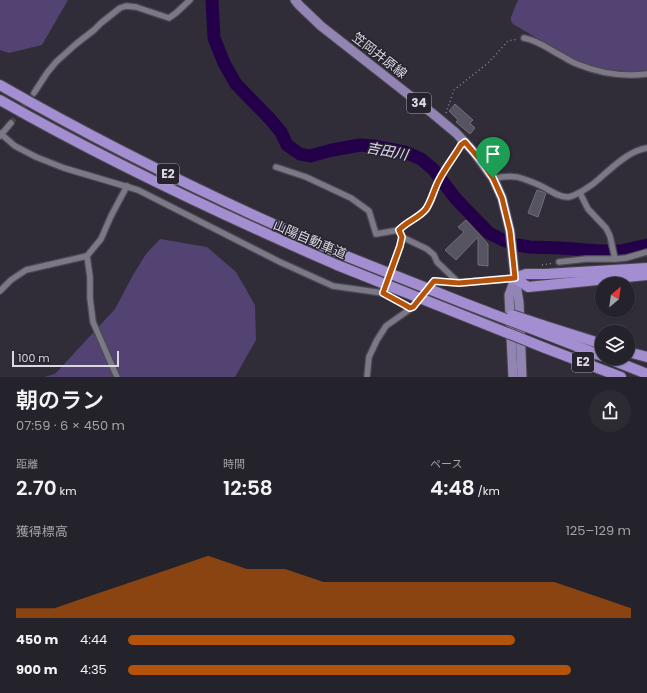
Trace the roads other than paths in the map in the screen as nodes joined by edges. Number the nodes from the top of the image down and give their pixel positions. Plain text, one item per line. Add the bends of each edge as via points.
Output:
1 (190, 0) edge
2 (295, 0) edge
3 (524, 38) road end
4 (647, 74) edge
5 (0, 85) edge
6 (34, 93) tunnel mouth
7 (0, 100) edge
8 (12, 123) tunnel mouth
9 (0, 134) edge
10 (465, 142) junction
11 (647, 148) edge
12 (276, 167) dead end
13 (493, 178) junction
14 (127, 186) junction
15 (580, 193) junction
16 (399, 230) junction
17 (402, 237) junction
18 (647, 252) edge
19 (87, 256) junction
20 (614, 258) junction
21 (560, 262) dead end
22 (647, 268) edge
23 (647, 275) edge
24 (515, 278) junction
25 (459, 283) junction
26 (0, 291) edge
27 (383, 293) junction
28 (410, 308) junction
29 (541, 329) junction
30 (595, 342) edge
31 (595, 353) edge
32 (635, 354) edge
33 (647, 357) edge
34 (624, 365) edge
35 (647, 374) edge
36 (117, 377) edge
37 (367, 377) edge
38 (513, 377) edge
39 (522, 377) edge
40 (621, 377) edge

1 - 6 street via 169,18 136,7 120,8 56,62
2 - 10 main road, 笠岡井原線 / 34 via 321,26
3 - 4 street via 534,40 576,64 593,69 615,75
5 - 29 highway, 山陽自動車道 / E2, bridge via 168,174 288,231 341,254
7 - 40 highway, 山陽自動車道 / E2, bridge via 157,184 270,236
8 - 9 street
9 - 14 street via 14,146 36,157
10 - 13 main road, 笠岡井原線 / 34
10 - 16 street via 443,173 426,209
11 - 15 street via 632,153
12 - 16 street via 306,177 351,198 368,211 376,234
13 - 15 street via 512,176 524,179 564,197
13 - 24 main road, 笠岡井原線 / 34 via 502,198 510,231
14 - 19 street via 101,238
14 - 27 street via 333,286
15 - 20 street via 588,209 606,228
16 - 17 street
17 - 25 street via 427,249
17 - 27 street
18 - 20 street via 626,258
19 - 26 street via 26,270
19 - 36 street via 93,322
20 - 21 street
22 - 24 highway via 526,274
23 - 24 highway via 528,286
24 - 25 street
24 - 38 main road, 笠岡井原線 / 34 via 509,295
24 - 39 main road, 笠岡井原線 / 34 via 519,302
25 - 28 street via 434,281
27 - 28 street
28 - 37 street via 386,326 377,340 369,357
29 - 30 highway
29 - 31 highway, E2
32 - 33 highway
34 - 35 highway, E2

